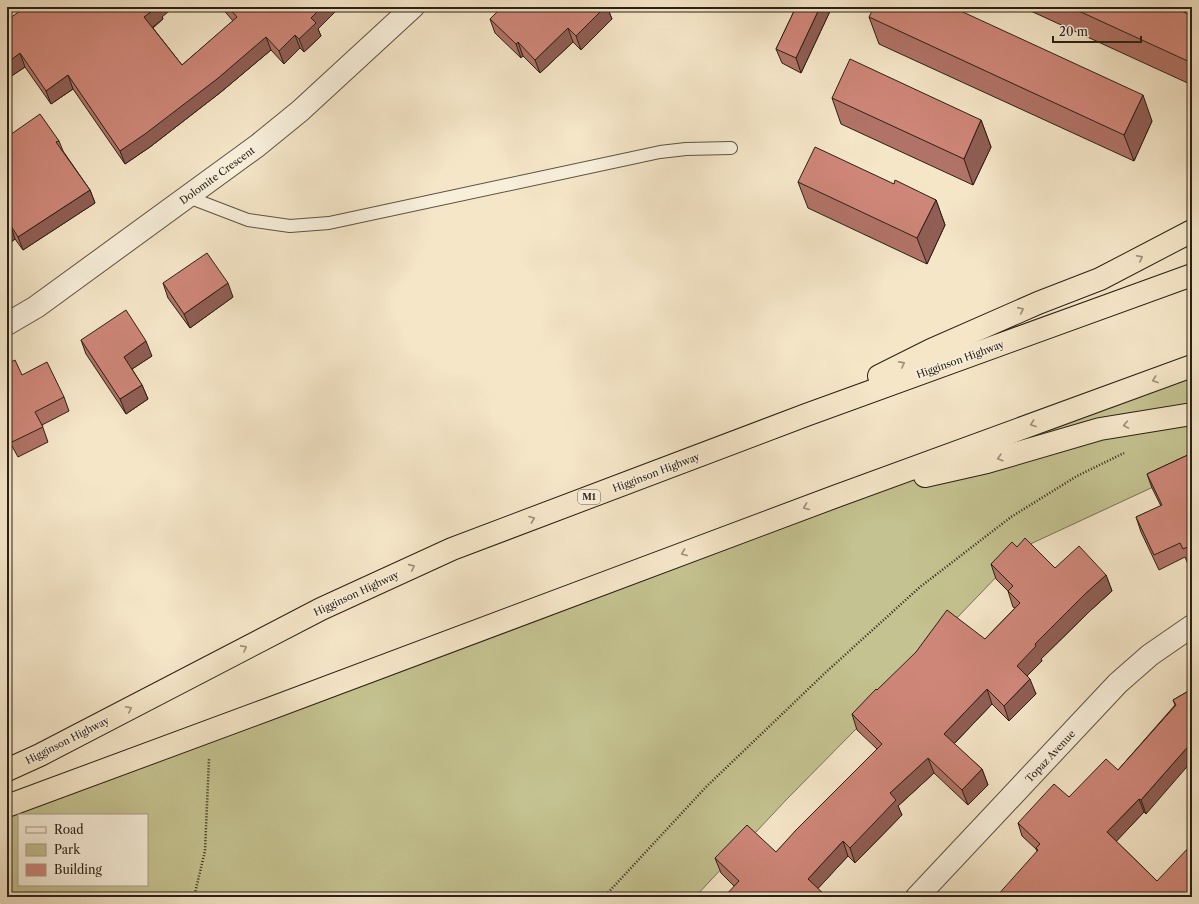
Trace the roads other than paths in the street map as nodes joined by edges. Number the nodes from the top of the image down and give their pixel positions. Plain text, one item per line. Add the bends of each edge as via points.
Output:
1 (413, 7) edge
2 (1177, 7) edge
3 (1192, 16) edge
4 (731, 148) dead end
5 (188, 197) junction
6 (1192, 231) edge
7 (1192, 275) edge
8 (7, 324) edge
9 (1192, 366) edge
10 (1192, 414) edge
11 (806, 415) junction
12 (834, 497) junction
13 (1192, 626) edge
14 (7, 770) edge
15 (7, 806) edge
16 (917, 897) edge

1 - 5 street, Dolomite Crescent via 300,111
2 - 3 lane
4 - 5 lane via 686,149 654,154 329,223 290,226 248,220
5 - 8 street, Dolomite Crescent via 36,307
11 -> 6 highway via 931,350 1100,279
7 - 11 highway, Higginson Highway / M1
9 -> 12 highway
10 -> 12 highway via 1100,429 988,462
14 -> 11 highway, Higginson Highway / M1 via 321,609 393,575 452,549
12 -> 15 highway
13 - 16 street, Topaz Avenue via 1150,655 1118,683

